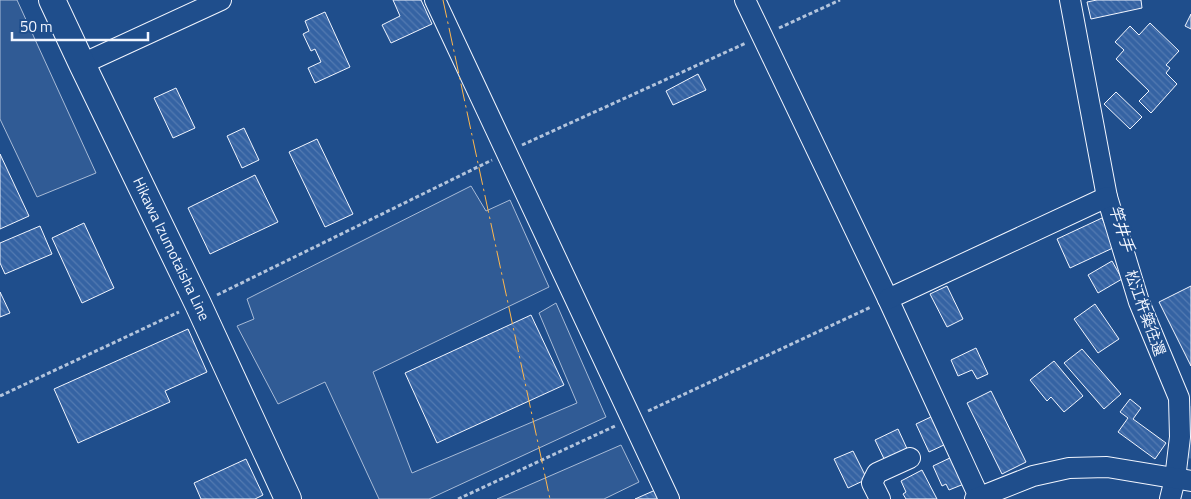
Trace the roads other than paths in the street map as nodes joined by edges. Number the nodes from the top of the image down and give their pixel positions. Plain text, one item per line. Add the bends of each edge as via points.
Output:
1 (52, 0) edge
2 (220, 0) edge
3 (435, 0) edge
4 (745, 0) edge
5 (1070, 0) edge
6 (82, 64) junction
7 (1107, 197) junction
8 (888, 299) junction
9 (910, 458) dead end
10 (1183, 480) edge
11 (978, 498) edge
12 (288, 499) edge
13 (669, 499) edge
14 (880, 499) edge
15 (1170, 499) edge

1 - 6 main road, Hikawa Izumotaisha Line
2 - 6 street
3 - 13 street
4 - 8 street
5 - 7 street, 松江杵築往還
6 - 12 main road, Hikawa Izumotaisha Line
7 - 8 street
7 - 10 street, 松江杵築往還 via 1139,302 1178,398
8 - 11 street
9 - 14 street via 877,473 872,483
10 - 11 street via 1107,467 1069,468 1034,476
10 - 15 street, 松江杵築往還

